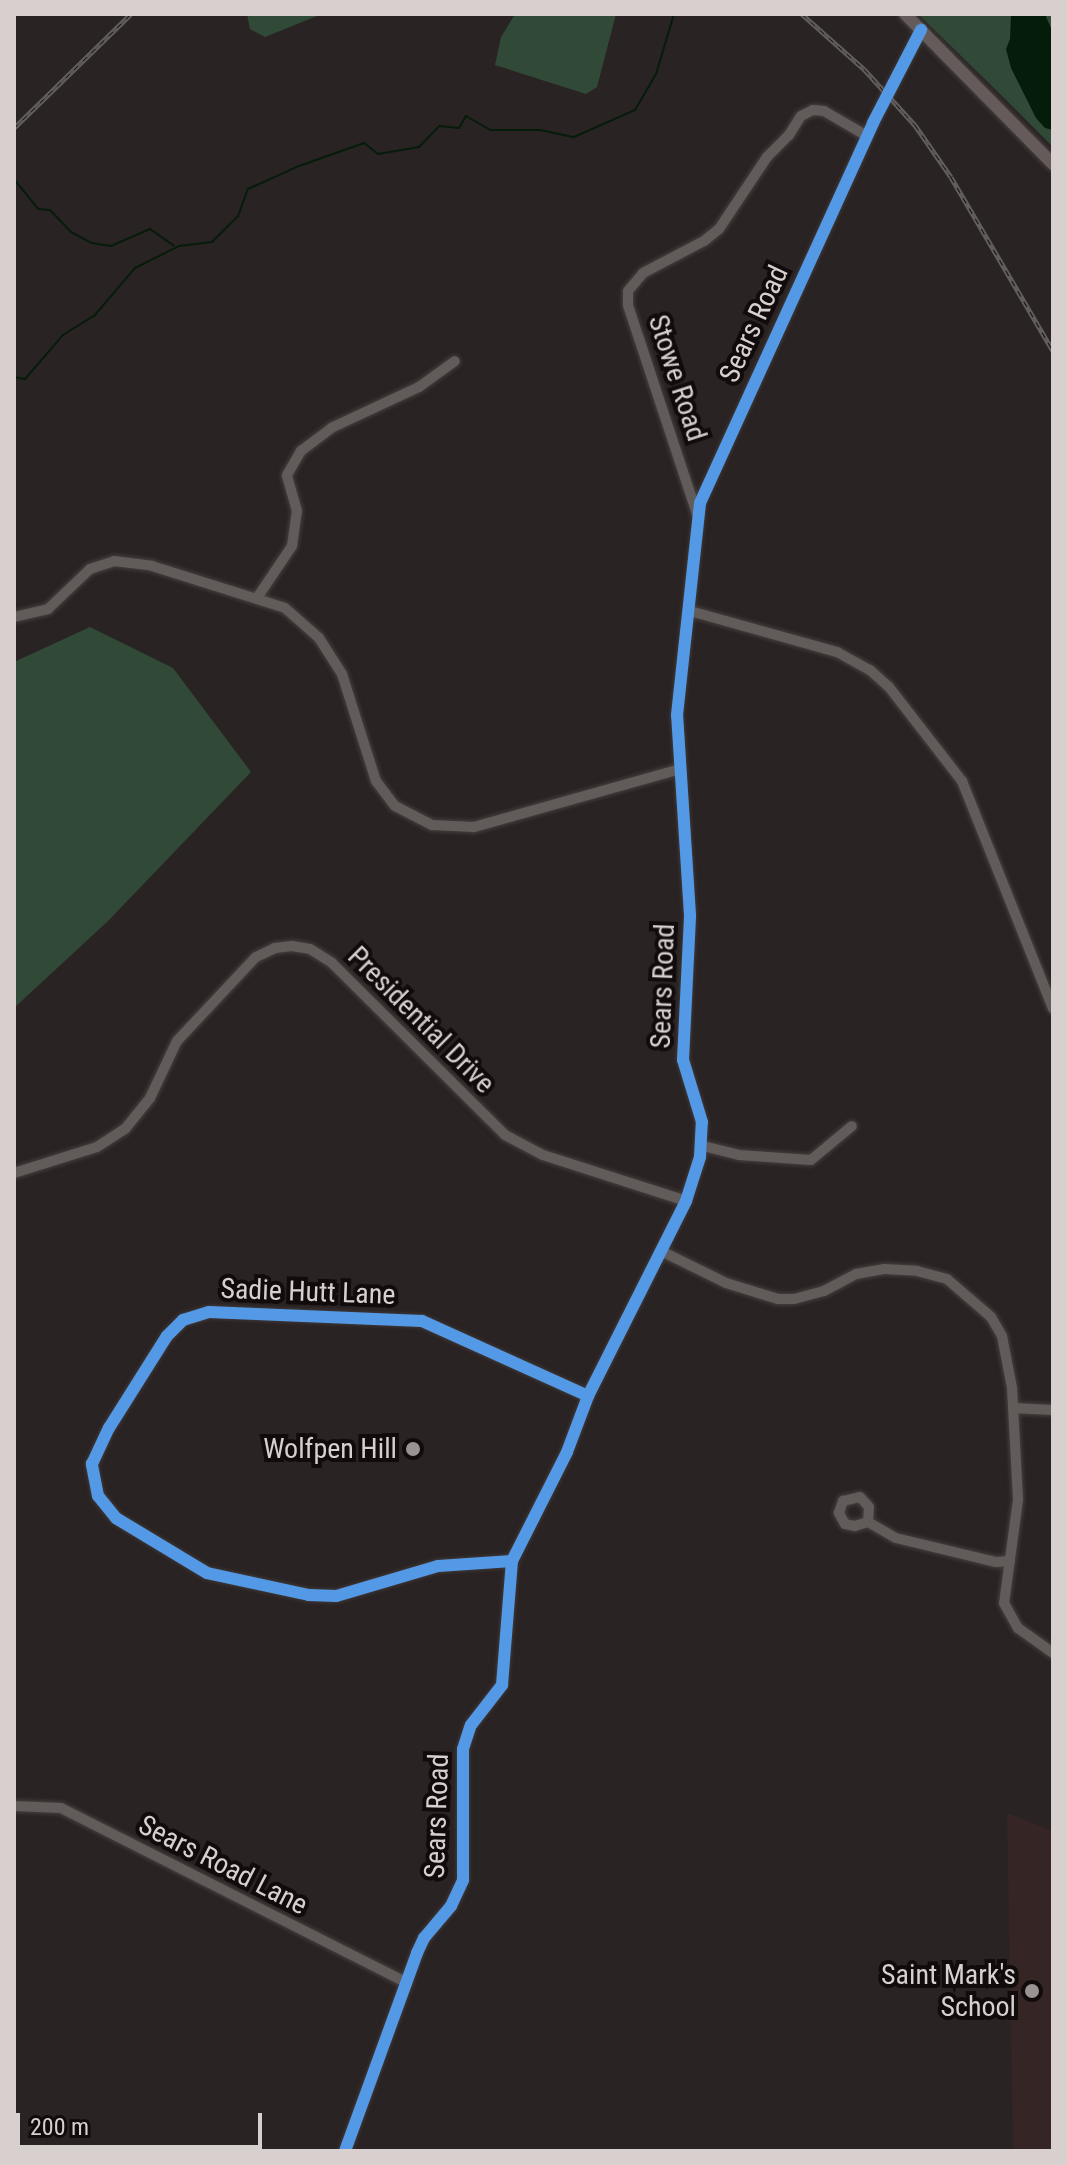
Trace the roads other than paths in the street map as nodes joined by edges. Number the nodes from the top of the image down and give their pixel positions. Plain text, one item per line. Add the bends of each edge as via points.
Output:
1 (905, 14) edge
2 (921, 30) junction
3 (867, 136) junction
4 (1053, 164) edge
5 (455, 361) dead end
6 (698, 516) junction
7 (257, 598) junction
8 (690, 611) junction
9 (14, 617) edge
10 (681, 769) junction
11 (1053, 1008) edge
12 (852, 1126) dead end
13 (703, 1146) junction
14 (14, 1173) edge
15 (686, 1201) junction
16 (661, 1251) junction
17 (588, 1396) junction
18 (1013, 1408) junction
19 (1053, 1410) edge
20 (868, 1522) dead end
21 (512, 1561) junction
22 (1010, 1561) junction
23 (1053, 1653) edge
24 (14, 1806) edge
25 (407, 1983) junction
26 (345, 2151) edge

1 - 2 main road
2 - 3 street, Sears Road
2 - 4 main road
3 - 6 street, Sears Road via 717,463
3 - 6 street, Stowe Road via 824,111 801,116 719,229 643,273 628,291 628,305
5 - 7 street via 419,387 331,428 301,451 287,475 297,511 292,546
6 - 8 street, Sears Road
7 - 9 street via 143,564 114,561 90,569 48,609
7 - 10 street via 285,608 319,638 342,674 376,781 395,806 420,821 474,827
8 - 10 street, Sears Road via 678,703
8 - 11 street via 825,648 870,670 915,716 957,772
10 - 13 street, Sears Road via 691,939 683,1060 702,1122
12 - 13 street via 811,1160 739,1155
13 - 15 street, Sears Road
14 - 15 street, Presidential Drive via 97,1147 125,1129 150,1098 177,1041 256,957 292,946 310,949 332,963 505,1135 543,1155
15 - 16 street, Sears Road
16 - 17 street, Sears Road
16 - 18 street via 726,1283 778,1299 824,1291 856,1274 884,1269 947,1279 991,1317 1002,1336
17 - 21 street, Sears Road
17 - 21 street, Sadie Hutt Lane via 422,1321 209,1312 183,1320 167,1336 92,1464 98,1496 116,1518 207,1573 336,1596 438,1566
18 - 19 street
18 - 22 street via 1018,1500
20 - 22 street via 896,1538
21 - 25 street, Sears Road via 502,1685 475,1718 463,1749 463,1880 451,1906 424,1938
22 - 23 street via 1004,1603 1009,1616
24 - 25 street, Sears Road Lane via 61,1808
25 - 26 street, Sears Road

